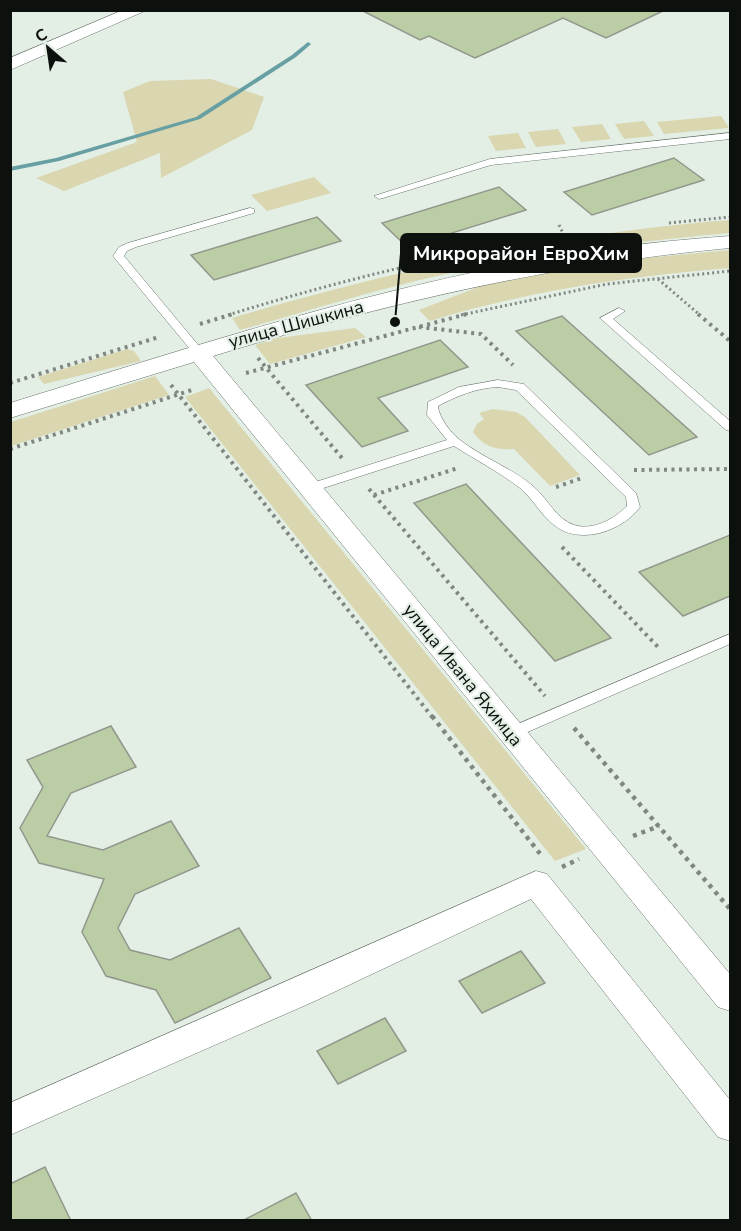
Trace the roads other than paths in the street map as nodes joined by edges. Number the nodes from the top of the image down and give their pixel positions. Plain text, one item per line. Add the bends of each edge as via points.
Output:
1 (140, 10) edge
2 (10, 65) edge
3 (730, 136) edge
4 (379, 196) dead end
5 (250, 211) dead end
6 (730, 242) edge
7 (619, 311) dead end
8 (198, 352) junction
9 (10, 411) edge
10 (730, 427) edge
11 (455, 442) junction
12 (310, 488) junction
13 (730, 639) edge
14 (511, 733) junction
15 (730, 997) edge
16 (10, 1120) edge
17 (730, 1126) edge

1 - 2 street
3 - 4 lane via 489,162
5 - 8 lane via 132,245 118,256
6 - 8 street, улица Шишкина via 551,263 382,301
7 - 10 lane via 606,318
8 - 9 street, улица Шишкина
8 - 12 street, улица Ивана Яхимца
11 - 11 lane via 535,495 563,526 579,531 596,529 626,516 634,507 632,496 520,387 508,382 493,382 432,405 433,415
11 - 12 lane
12 - 14 street, улица Ивана Яхимца
13 - 14 lane
14 - 15 street, улица Ивана Яхимца
16 - 17 street via 303,992 536,883

